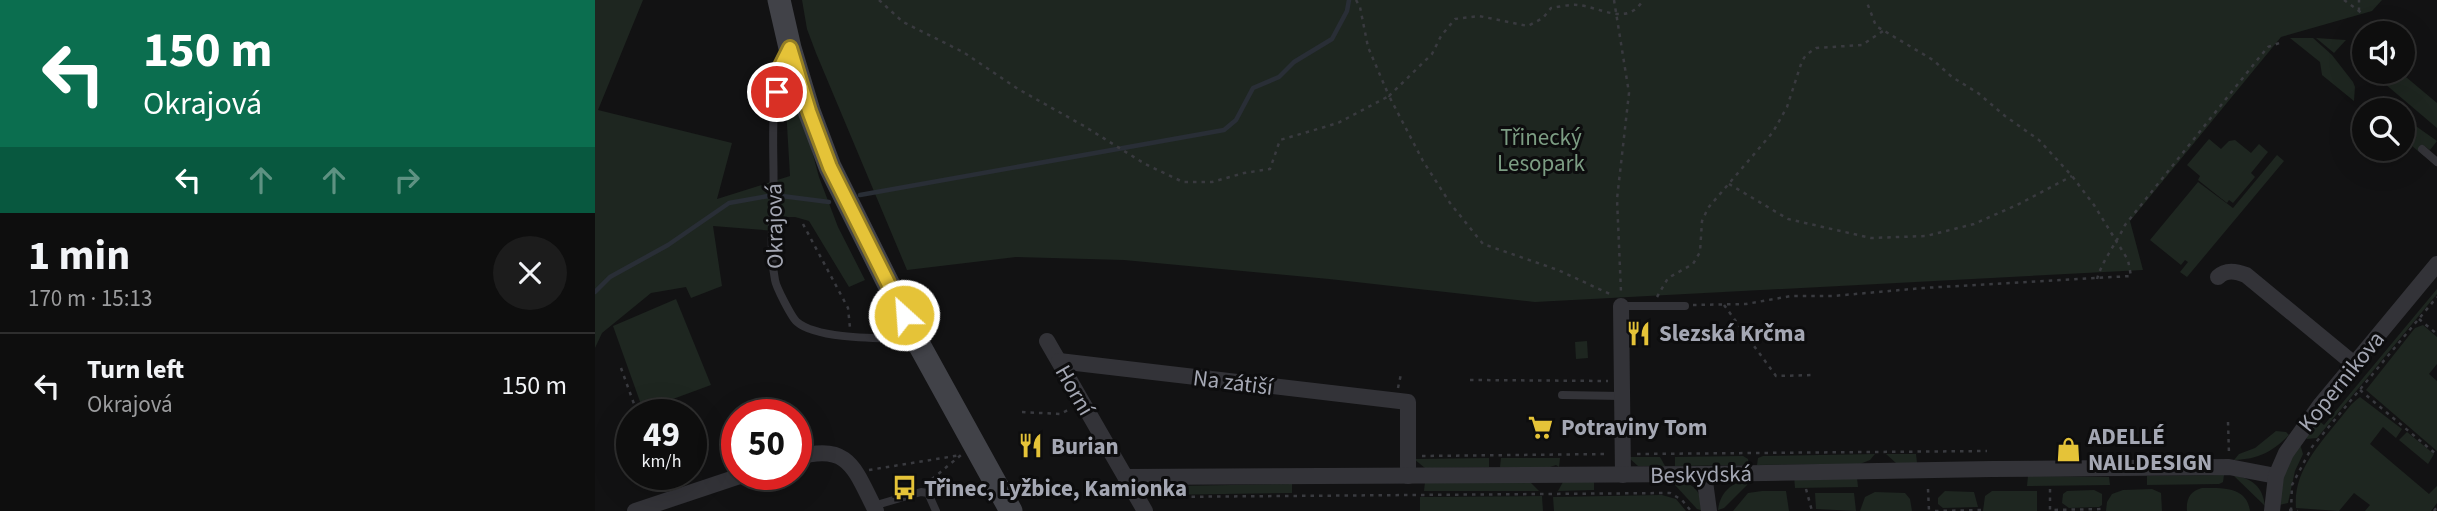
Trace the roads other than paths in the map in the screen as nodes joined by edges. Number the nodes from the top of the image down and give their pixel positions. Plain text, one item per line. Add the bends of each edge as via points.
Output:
1 (779, 0) edge
2 (790, 48) junction
3 (2422, 149) dead end
4 (2437, 162) edge
5 (2437, 264) edge
6 (2218, 278) dead end
7 (1621, 306) joint
8 (1685, 306) road end
9 (916, 339) junction
10 (1047, 341) dead end
11 (1059, 361) junction
12 (2354, 364) junction
13 (1622, 388) junction
14 (1562, 395) dead end
15 (812, 454) edge
16 (1704, 474) junction
17 (1623, 475) junction
18 (1408, 476) junction
19 (1126, 477) junction
20 (2276, 477) junction
21 (721, 482) edge
22 (875, 508) edge
23 (2275, 510) edge
24 (635, 511) edge
25 (936, 511) edge
26 (1011, 511) edge
27 (1145, 511) edge
28 (1709, 511) edge

1 - 2 main road
2 - 9 main road via 830,167
2 - 9 lane, Okrajová via 779,70 775,113 771,226 775,282 797,322 826,334
3 - 4 lane
5 - 12 street, Kopernikova
6 - 12 street via 2236,271 2246,275
7 - 8 lane
7 - 13 street
9 - 26 main road
10 - 11 street, Horní
11 - 18 street, Na zátiší via 1408,402
11 - 19 street, Horní
12 - 20 street, Kopernikova via 2286,453
13 - 14 lane
13 - 17 street
15 - 22 street via 835,454 853,468
16 - 17 street, Beskydská
16 - 20 street, Beskydská via 2229,467
16 - 28 street
17 - 18 street, Beskydská
18 - 19 street, Beskydská
19 - 27 street, Horní
20 - 23 street, Kopernikova
21 - 24 street
22 - 25 lane via 921,492 928,493

